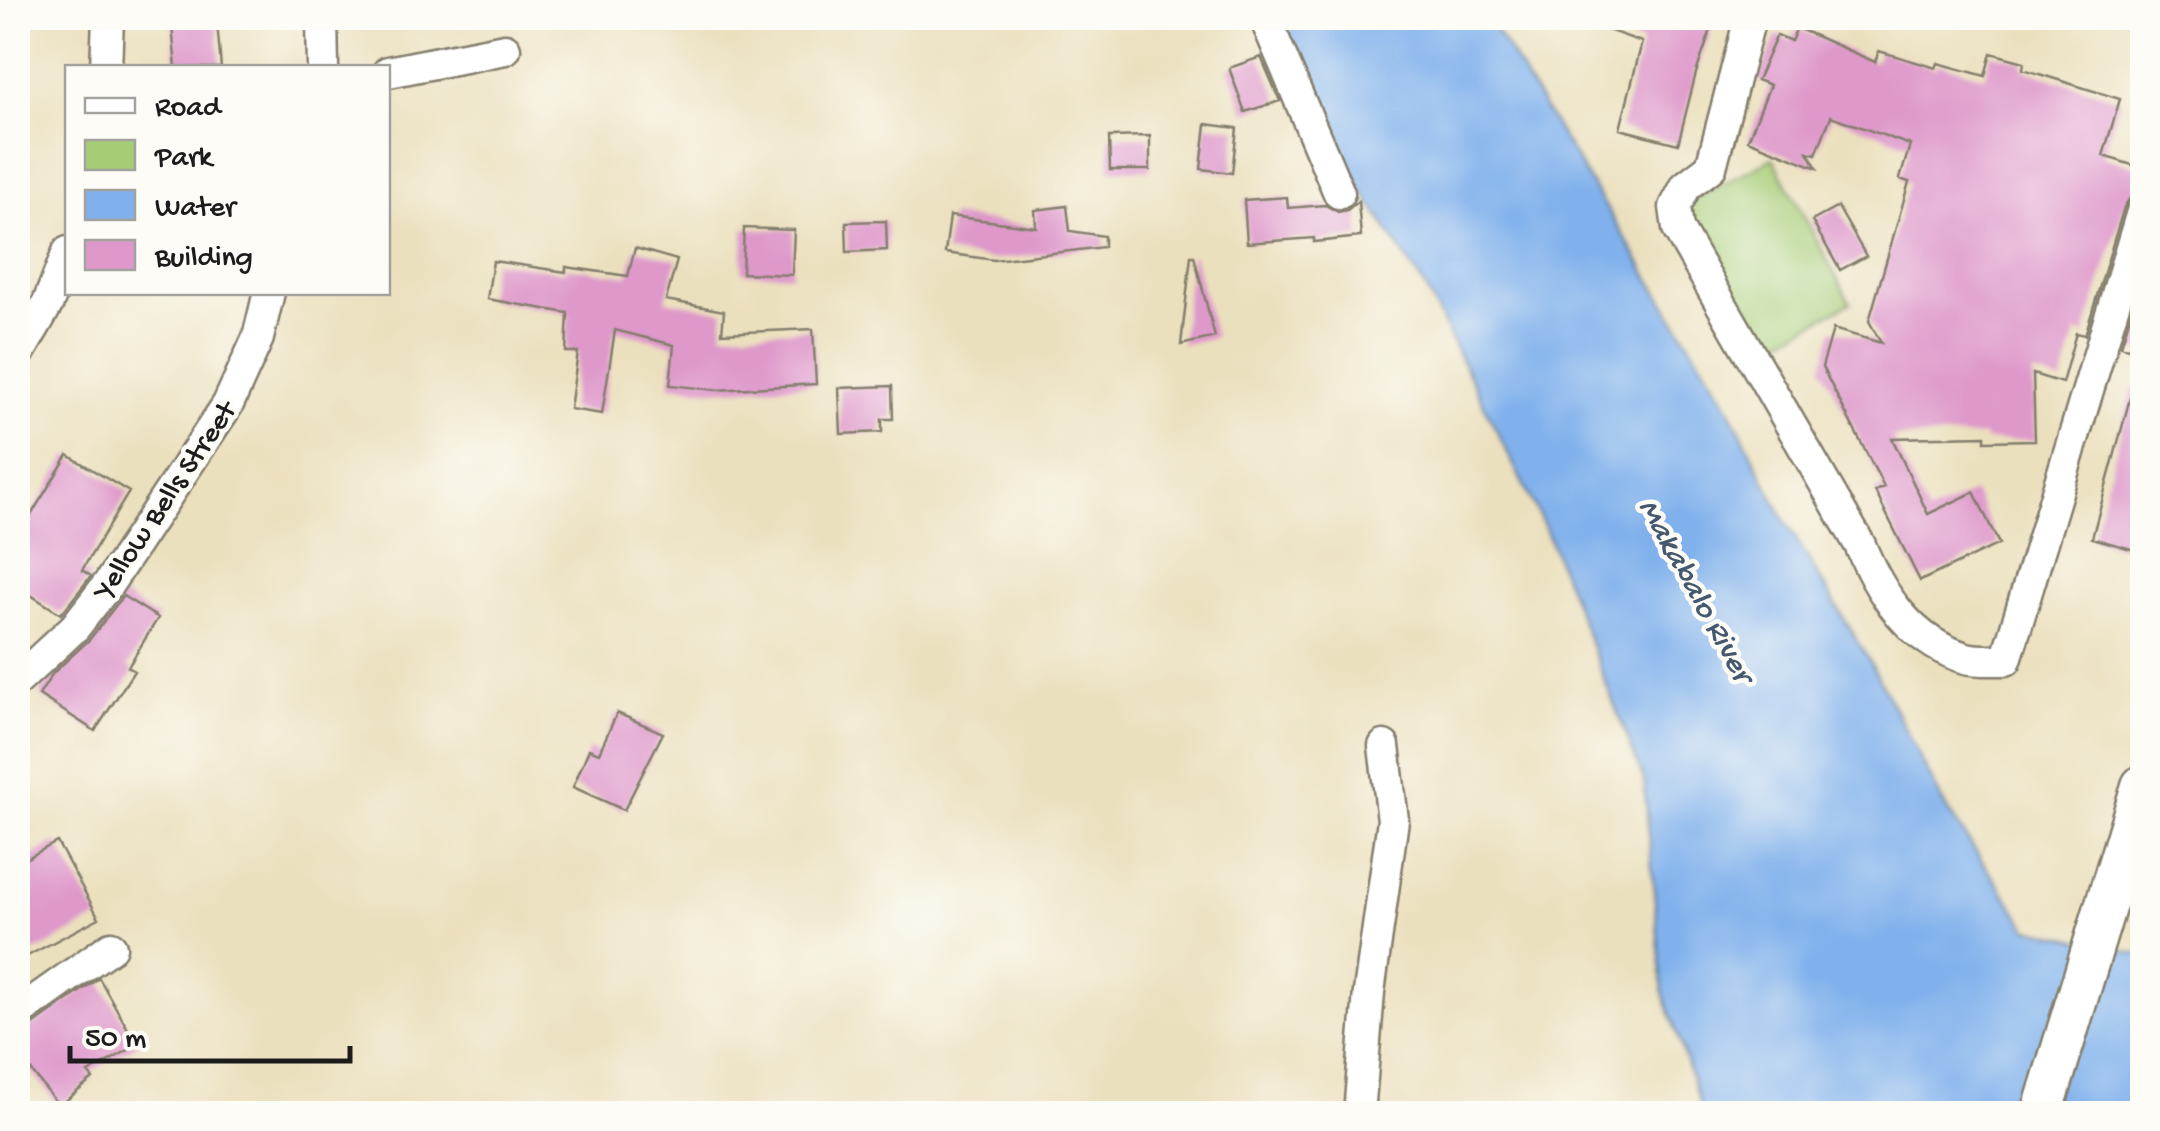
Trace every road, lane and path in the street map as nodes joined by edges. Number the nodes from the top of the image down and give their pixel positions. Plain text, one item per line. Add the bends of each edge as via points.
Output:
1 (108, 18) edge
2 (322, 18) edge
3 (1265, 18) edge
4 (1750, 18) edge
5 (504, 50) dead end
6 (106, 65) edge
7 (323, 65) edge
8 (390, 72) edge
9 (1339, 193) dead end
10 (2142, 212) edge
11 (65, 260) edge
12 (268, 295) edge
13 (18, 354) edge
14 (18, 680) edge
15 (1384, 746) dead end
16 (2142, 786) edge
17 (112, 947) dead end
18 (18, 1013) edge
19 (1360, 1114) edge
20 (2042, 1114) edge

1 - 6 street
2 - 7 street
3 - 9 street
4 - 10 street via 1710,167 1686,186 1674,207 1678,229 1901,619 1967,658 2006,660
5 - 8 street
11 - 13 street
12 - 14 street, Yellow Bells Street via 258,338 228,404 110,583
15 - 19 street via 1392,820
16 - 20 street
17 - 18 street

